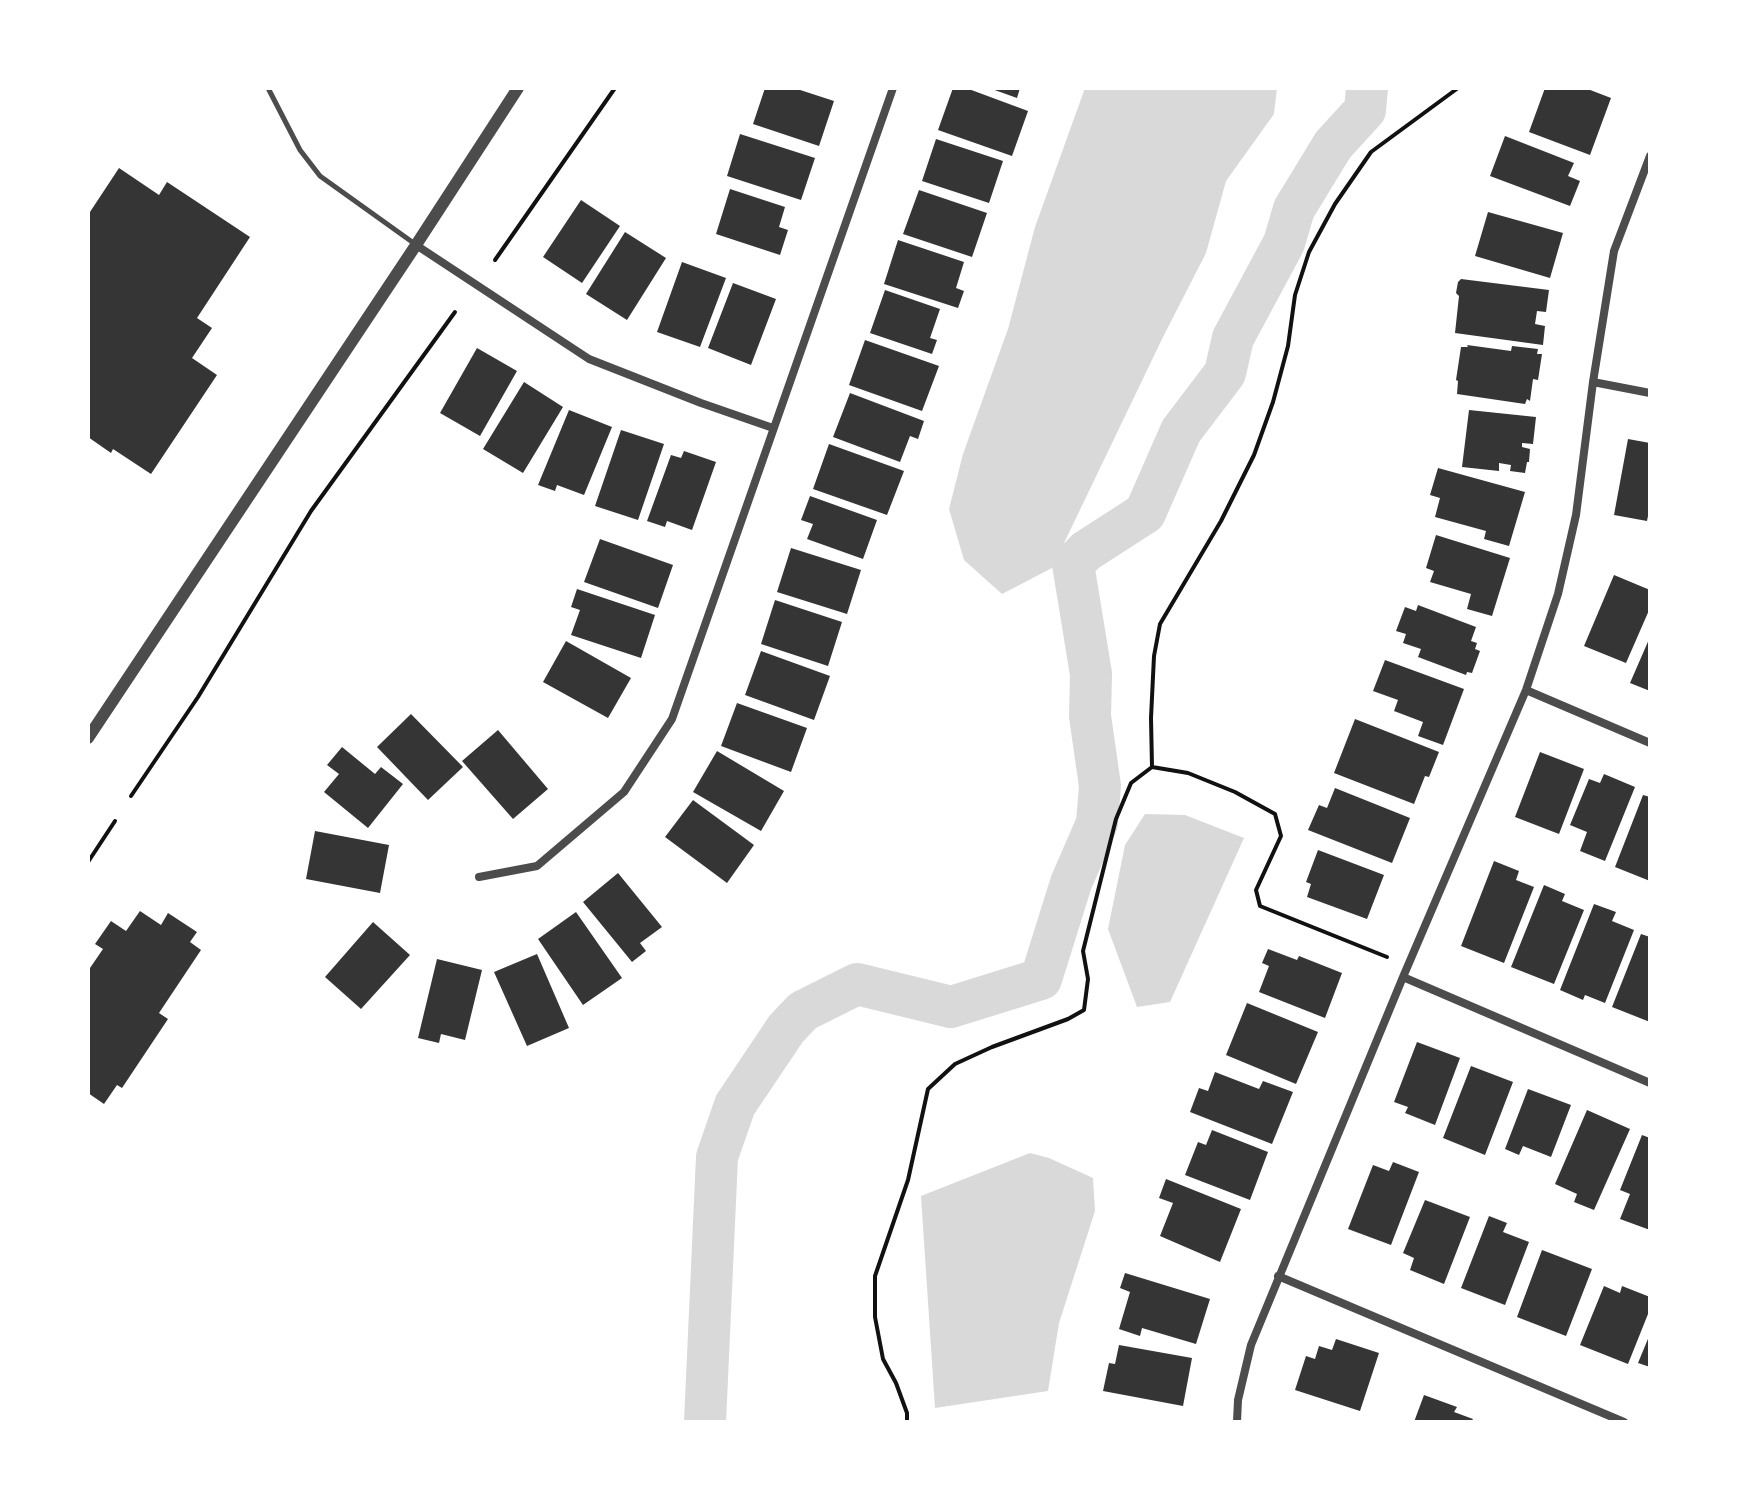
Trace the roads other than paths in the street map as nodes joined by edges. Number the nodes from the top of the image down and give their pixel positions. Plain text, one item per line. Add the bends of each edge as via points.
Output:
1 (268, 88) edge
2 (518, 88) edge
3 (893, 88) edge
4 (1650, 156) edge
5 (416, 245) junction
6 (1593, 382) junction
7 (1650, 393) edge
8 (773, 428) junction
9 (1526, 690) junction
10 (88, 738) edge
11 (1650, 743) edge
12 (479, 877) dead end
13 (1403, 977) junction
14 (1650, 1083) edge
15 (1278, 1276) junction
16 (1237, 1422) edge
17 (1624, 1422) edge

1 - 5 lane via 320,176
2 - 5 street
3 - 8 street
4 - 6 street via 1614,251
5 - 8 street via 589,359
5 - 10 street
6 - 7 street
6 - 9 street via 1576,515 1558,594
8 - 12 street via 672,719 624,792 537,866
9 - 11 street
9 - 13 street
13 - 14 street
13 - 15 street
15 - 16 street via 1251,1345
15 - 17 street

